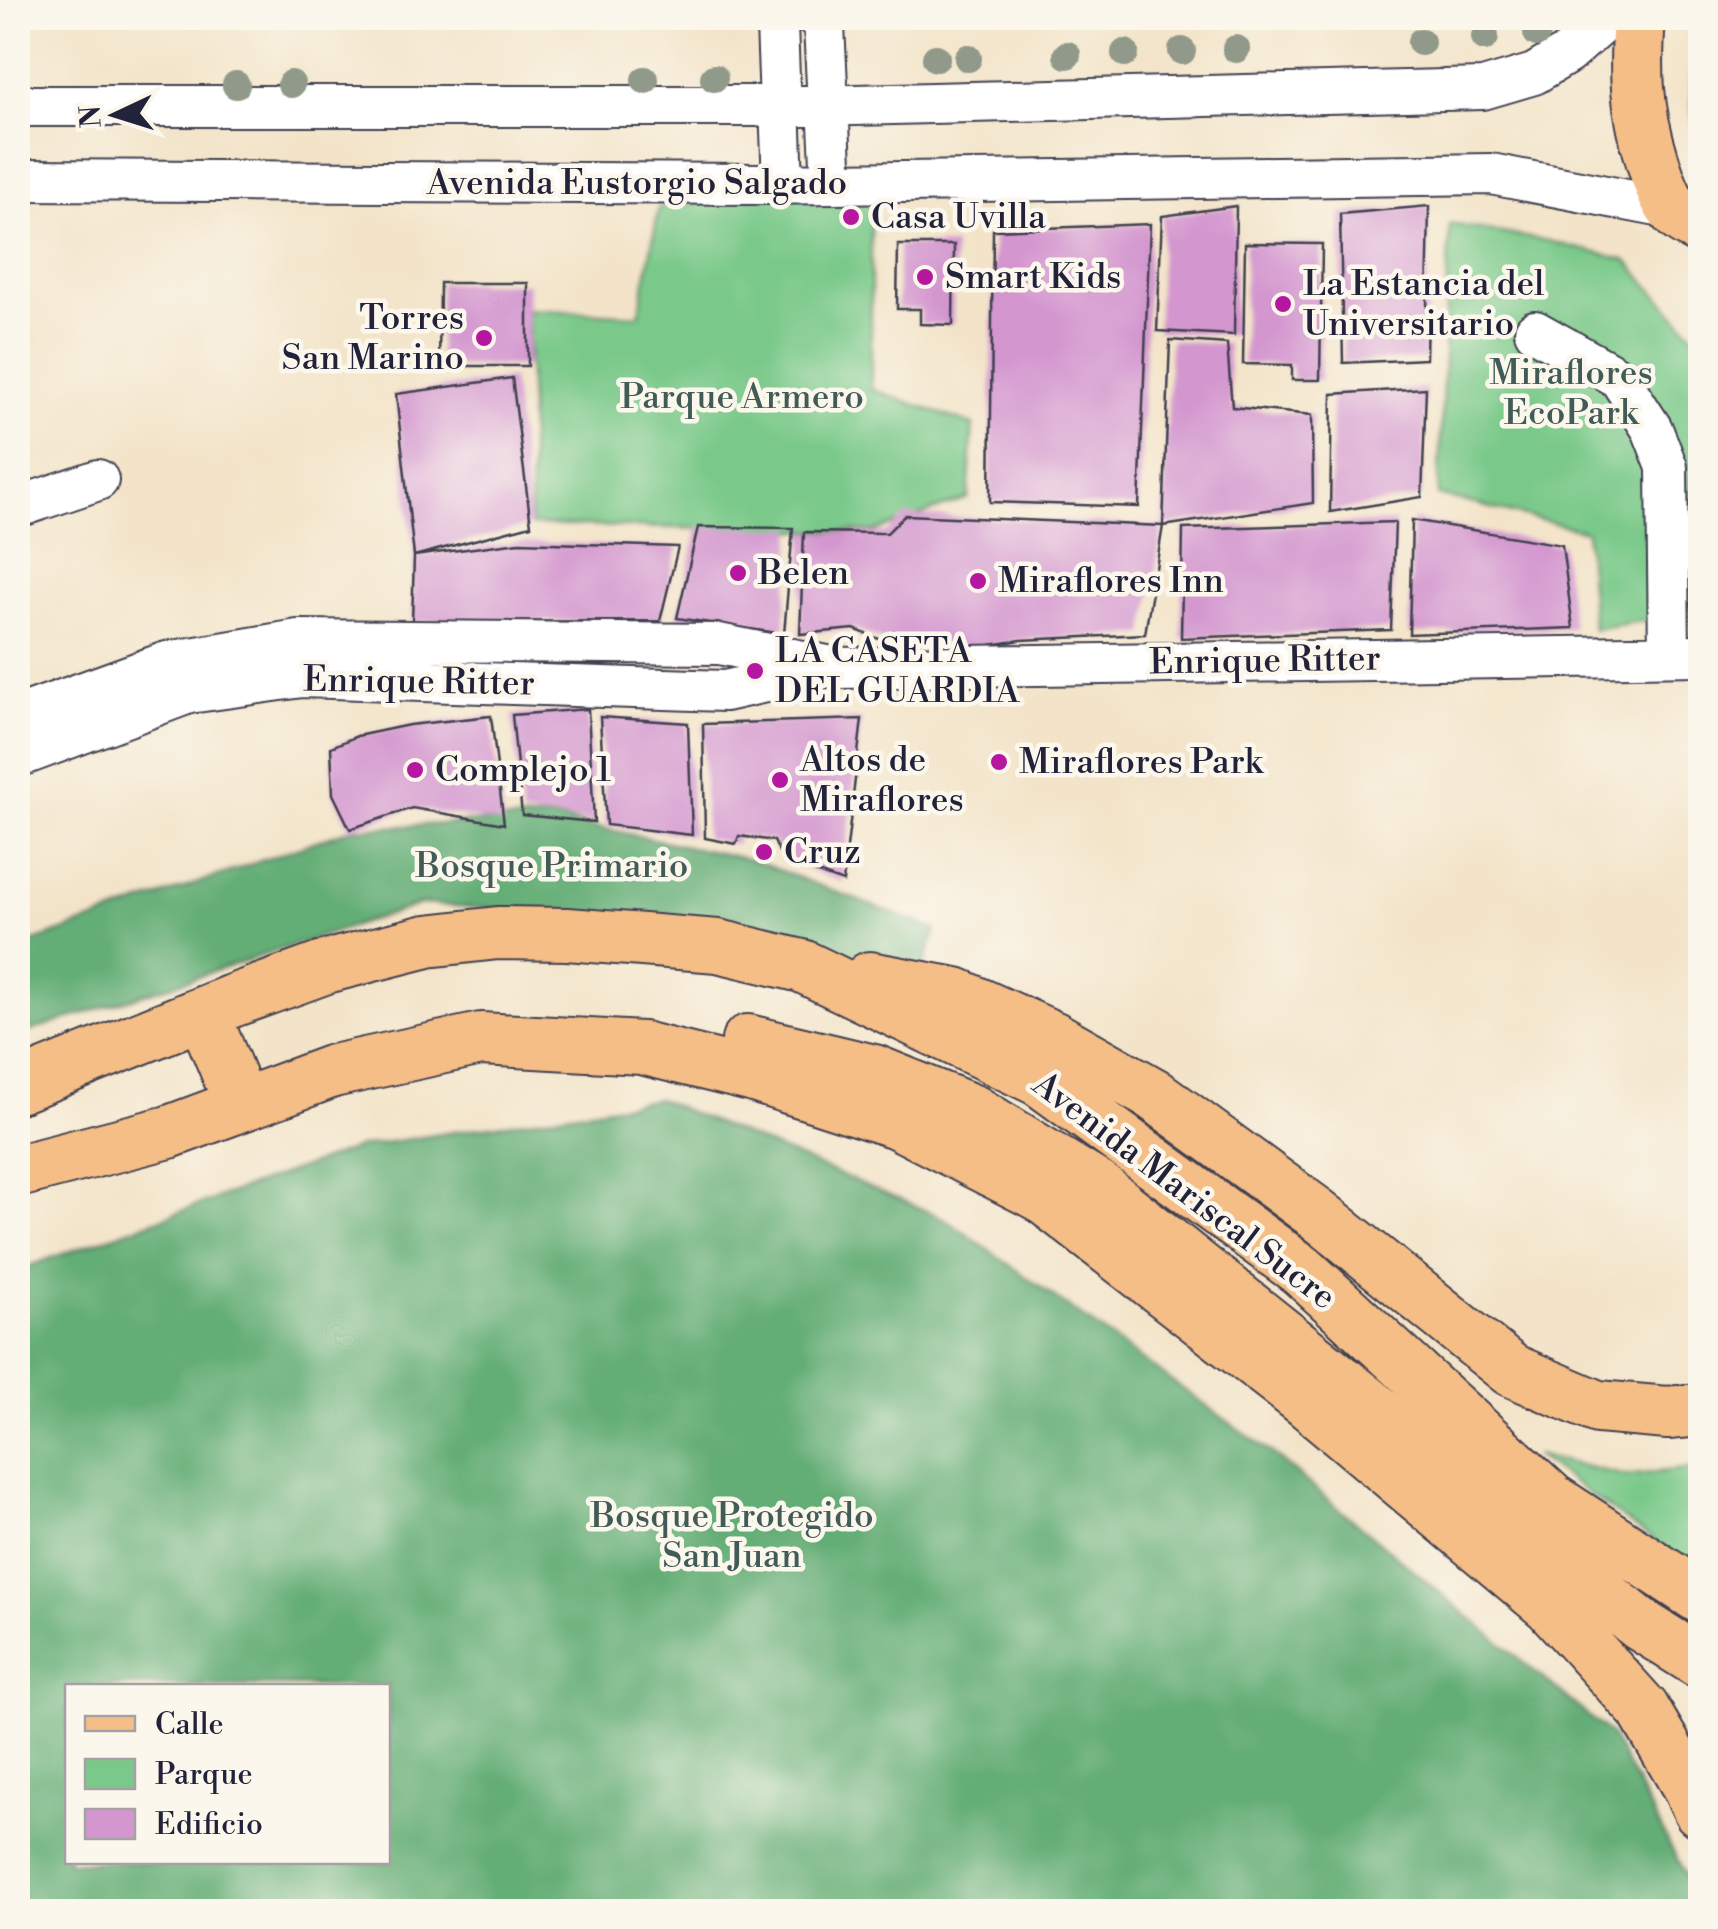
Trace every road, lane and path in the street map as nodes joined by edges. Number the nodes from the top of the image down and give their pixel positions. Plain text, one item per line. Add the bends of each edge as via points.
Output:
1 (783, 18) edge
2 (817, 18) edge
3 (1608, 18) edge
4 (1639, 18) edge
5 (18, 106) edge
6 (779, 106) junction
7 (829, 106) junction
8 (18, 180) edge
9 (782, 183) junction
10 (832, 183) junction
11 (1689, 226) edge
12 (1536, 331) dead end
13 (1667, 467) junction
14 (98, 480) dead end
15 (18, 507) edge
16 (1700, 509) edge
17 (1685, 655) edge
18 (830, 668) junction
19 (18, 716) edge
20 (18, 758) edge
21 (802, 966) junction
22 (203, 1012) junction
23 (230, 1078) junction
24 (18, 1087) edge
25 (18, 1169) edge
26 (1700, 1410) edge
27 (1700, 1597) edge
28 (1700, 1662) edge
29 (1700, 1811) edge

1 - 6 street via 777,25
2 - 7 street via 824,26
3 - 7 street via 1534,74 1483,89
4 - 11 main road via 1640,123 1657,175
5 - 6 street
6 - 7 street
6 - 9 street
7 - 10 street
8 - 9 street, Avenida Eustorgio Salgado
9 - 10 street, Avenida Eustorgio Salgado
10 - 11 street, Avenida Eustorgio Salgado via 1490,174
12 - 13 street via 1619,378
13 - 16 street
13 - 17 street
14 - 15 street
17 - 18 street, Enrique Ritter
18 - 19 street, Enrique Ritter via 719,644 298,640 167,662
18 - 20 street, Enrique Ritter via 725,691 302,678 189,693
21 - 22 main road, Avenida Mariscal Sucre via 718,946 498,933 427,941 329,966
21 - 26 main road via 956,994 1052,1037 1153,1094 1316,1213 1511,1370 1598,1407
21 - 27 main road, Avenida Mariscal Sucre via 1040,1080 1301,1270 1552,1500
22 - 23 main road
22 - 24 main road, Avenida Mariscal Sucre
23 - 25 main road, Avenida Mariscal Sucre
23 - 28 main road, Avenida Mariscal Sucre via 274,1059 439,1014 508,1007 704,1030 891,1078 973,1111 1099,1188 1641,1626
25 - 29 main road via 168,1132 333,1071 481,1040 642,1048 897,1122 1040,1195 1307,1402 1550,1606 1642,1709

